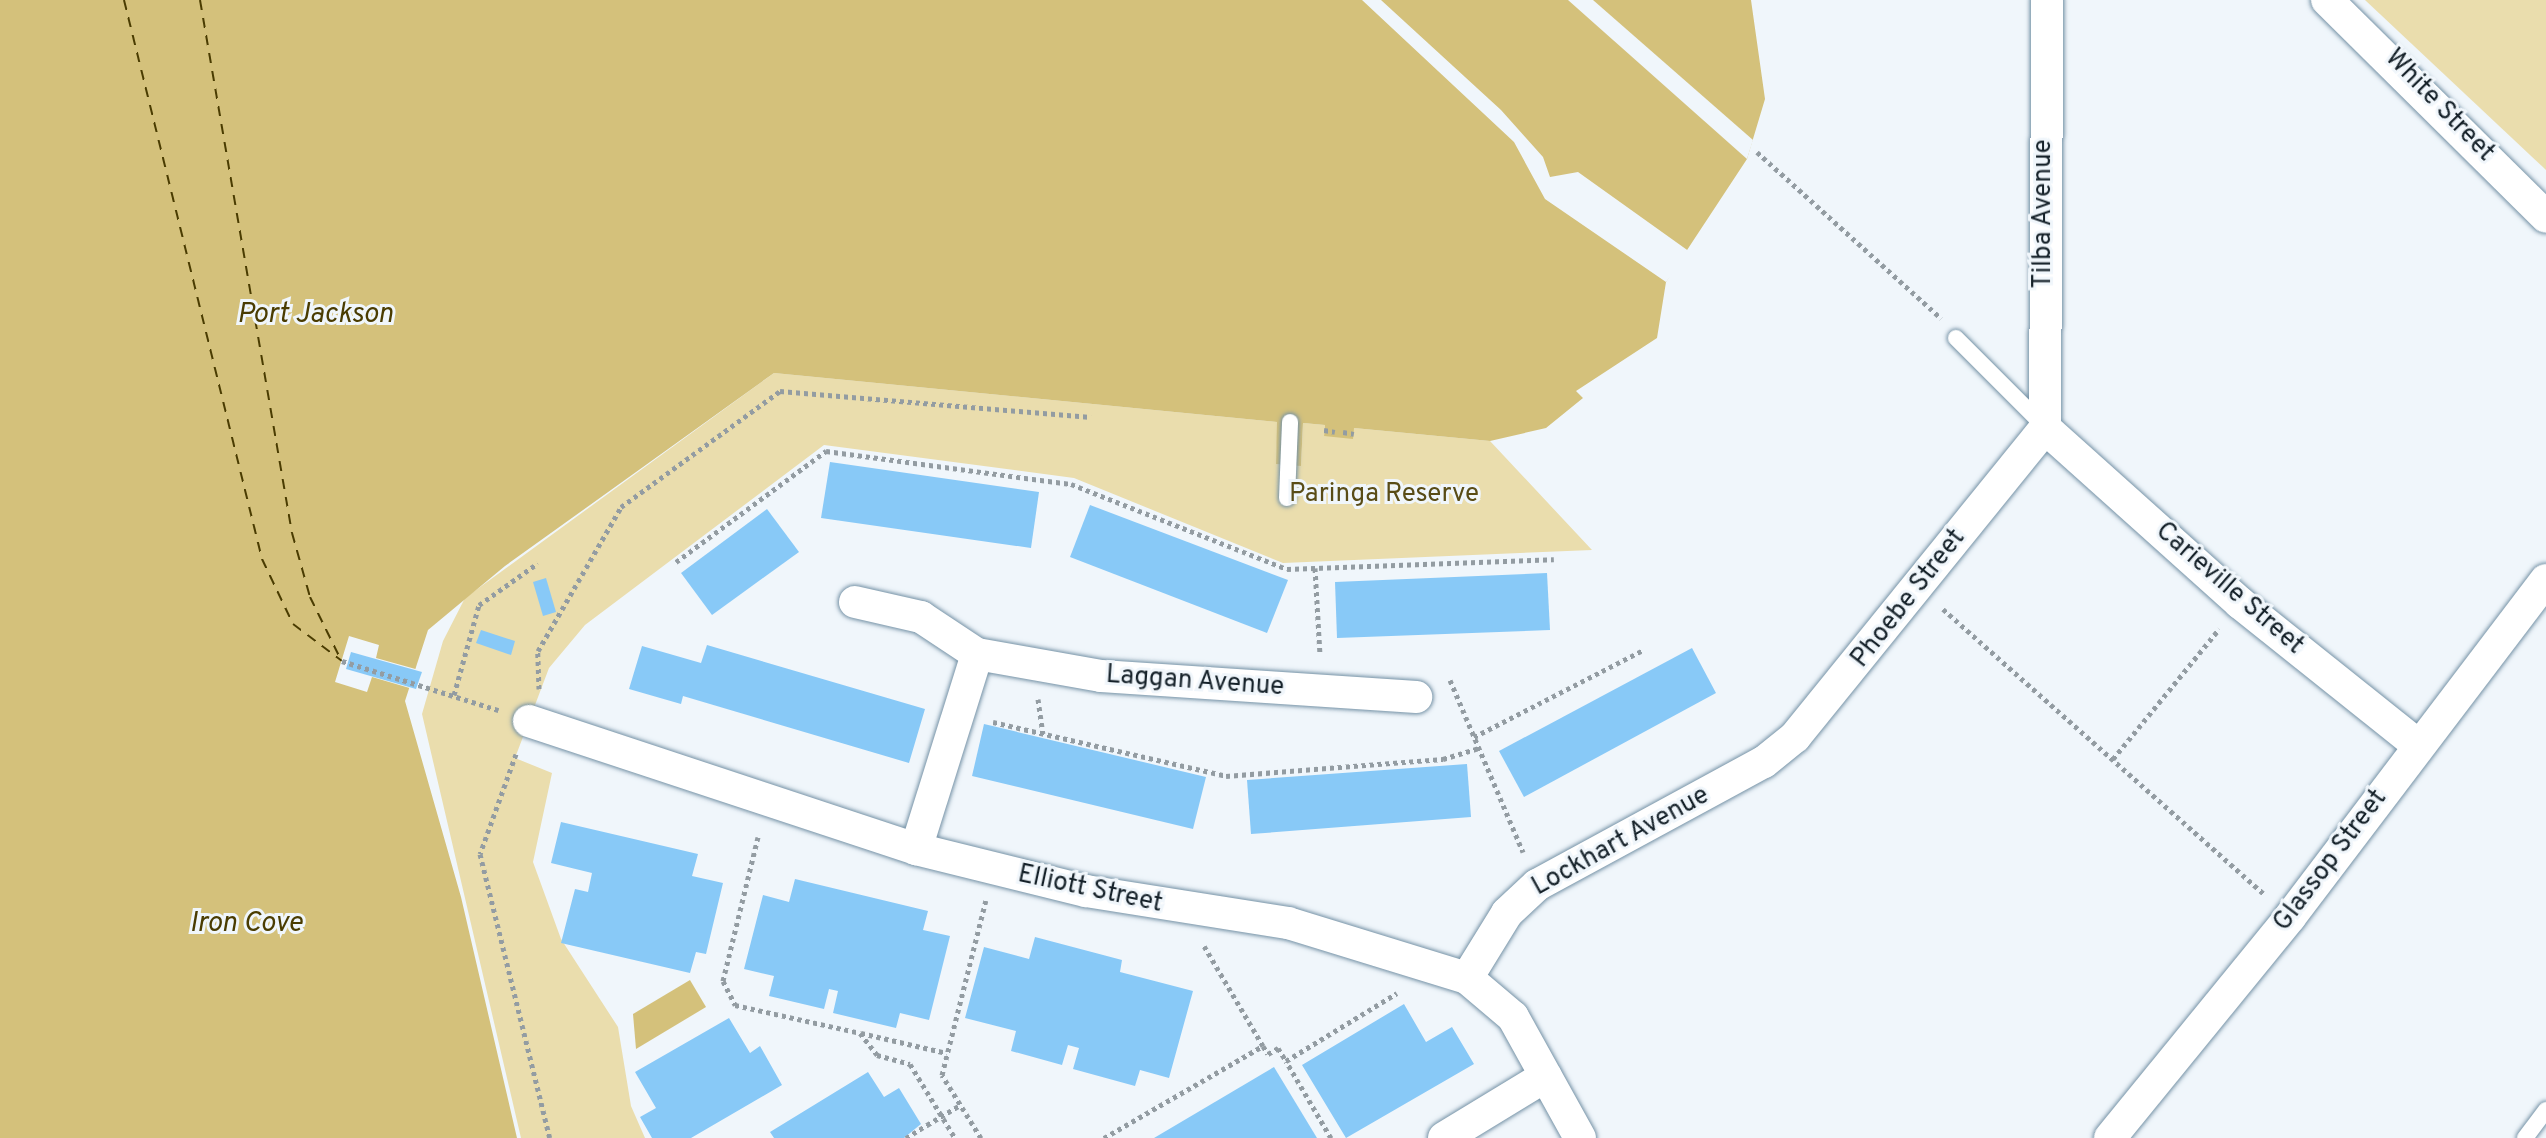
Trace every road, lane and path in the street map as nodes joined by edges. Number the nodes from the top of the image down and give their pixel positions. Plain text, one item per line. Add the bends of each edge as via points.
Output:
1 (2047, 0) edge
2 (2327, 0) edge
3 (1757, 152) dead end
4 (2546, 217) edge
5 (1956, 338) joint
6 (1091, 417) dead end
7 (1290, 422) dead end
8 (2045, 428) junction
9 (1324, 430) dead end
10 (1335, 432) dead end
11 (1343, 432) dead end
12 (1354, 434) dead end
13 (1287, 498) dead end
14 (1554, 559) dead end
15 (676, 562) dead end
16 (538, 563) dead end
17 (1315, 568) junction
18 (2546, 580) edge
19 (1919, 587) junction
20 (855, 602) dead end
21 (2240, 603) junction
22 (1643, 650) dead end
23 (977, 654) junction
24 (342, 661) dead end
25 (1321, 672) dead end
26 (1450, 680) dead end
27 (1036, 690) dead end
28 (454, 695) junction
29 (1416, 697) dead end
30 (981, 719) dead end
31 (529, 721) junction
32 (1043, 734) junction
33 (1474, 737) junction
34 (2418, 745) junction
35 (1480, 748) junction
36 (2113, 759) junction
37 (1764, 762) joint
38 (758, 837) dead end
39 (916, 849) junction
40 (993, 869) junction
41 (1537, 885) junction
42 (1182, 908) junction
43 (2290, 917) junction
44 (1452, 973) junction
45 (860, 1033) junction
46 (1263, 1046) junction
47 (947, 1053) junction
48 (1286, 1061) junction
49 (1546, 1076) junction
50 (960, 1105) junction
51 (2546, 1110) edge
52 (550, 1138) edge
53 (906, 1138) edge
54 (955, 1138) edge
55 (981, 1138) edge
56 (1104, 1138) edge
57 (1331, 1138) edge
58 (1444, 1138) edge
59 (1580, 1138) edge
60 (2110, 1138) edge
61 (2525, 1138) edge

1 - 8 street, Tilba Avenue
2 - 4 street, White Street
3 - 5 path via 1943,319
5 - 8 lane
6 - 31 path via 780,391 621,507 538,651 539,699
7 - 13 lane
8 - 19 street, Phoebe Street
8 - 21 street, Carieville Street
9 - 10 path
11 - 12 path
14 - 17 path
15 - 17 path via 826,451 1071,484 1287,569
16 - 28 path via 479,605
17 - 25 path
18 - 34 street, Glassop Street
19 - 36 path
19 - 37 street, Phoebe Street via 1824,706
20 - 23 street, Laggan Avenue via 921,617
21 - 34 street, Carieville Street
21 - 36 path
22 - 33 path
23 - 29 street, Laggan Avenue via 1101,676
23 - 39 street
24 - 28 path
26 - 33 path
27 - 32 path
28 - 31 path
30 - 32 path
31 - 39 street, Elliott Street
31 - 52 path via 480,854
32 - 35 path via 1226,776 1443,759
33 - 35 path
34 - 43 street, Glassop Street
35 - 41 path
36 - 43 path
37 - 41 street, Lockhart Avenue
38 - 45 path via 723,981 735,1005
39 - 40 street, Elliott Street
40 - 42 street, Elliott Street
40 - 47 path
41 - 44 street, Lockhart Avenue
42 - 44 street, Elliott Street via 1288,923
42 - 46 path
43 - 60 street, Glassop Street
44 - 48 path
44 - 49 street, Elliott Street via 1513,1017
45 - 47 path
45 - 54 path via 877,1055 910,1064
46 - 48 path via 1268,1054 1278,1048
46 - 56 path
47 - 50 path via 942,1075
48 - 57 path
49 - 58 street
49 - 59 street, Elliott Street
50 - 53 path, bridge
50 - 55 path
51 - 61 lane

